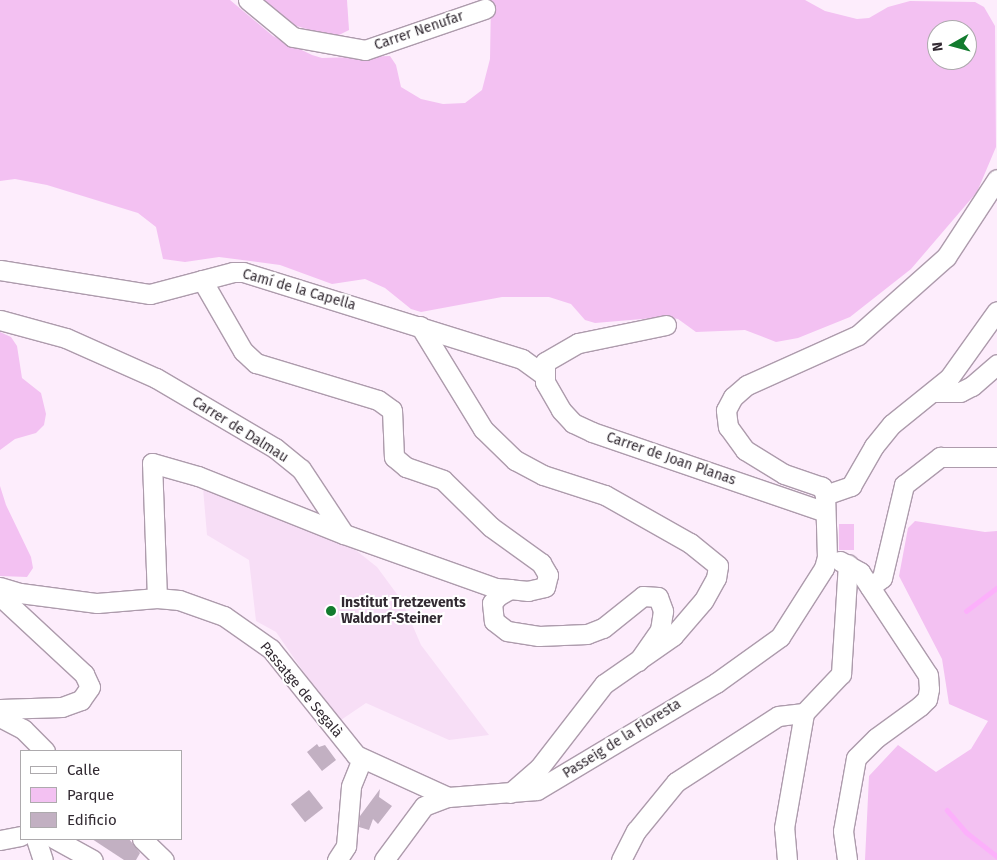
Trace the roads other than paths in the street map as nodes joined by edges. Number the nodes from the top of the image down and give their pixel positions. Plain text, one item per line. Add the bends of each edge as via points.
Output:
1 (248, 0) edge
2 (484, 9) dead end
3 (997, 179) edge
4 (0, 270) edge
5 (202, 280) junction
6 (997, 311) edge
7 (0, 320) edge
8 (666, 325) dead end
9 (420, 326) junction
10 (997, 364) edge
11 (543, 374) junction
12 (935, 392) junction
13 (997, 457) edge
14 (825, 504) junction
15 (344, 534) junction
16 (827, 556) junction
17 (848, 564) junction
18 (0, 587) edge
19 (870, 587) junction
20 (510, 589) junction
21 (0, 596) edge
22 (157, 598) junction
23 (638, 661) junction
24 (0, 709) edge
25 (804, 713) junction
26 (0, 717) edge
27 (45, 750) edge
28 (362, 759) junction
29 (510, 793) junction
30 (448, 797) junction
31 (20, 836) edge
32 (0, 840) edge
33 (36, 840) edge
34 (57, 840) edge
35 (143, 840) edge
36 (43, 860) edge
37 (93, 860) edge
38 (164, 860) edge
39 (337, 860) edge
40 (384, 860) edge
41 (621, 860) edge
42 (787, 860) edge
43 (847, 860) edge

1 - 2 street, Carrer Nenufar via 293,37 365,50
3 - 14 street via 946,257 858,334 747,385 733,397 726,410 728,427 745,450 784,474 822,487
4 - 5 street, Camí de la Capella via 150,294
5 - 9 street, Camí de la Capella via 243,272
5 - 20 street via 244,352 256,363 378,400 392,410 394,457 406,467 443,480 491,527 541,563 548,575 545,587 528,592
6 - 12 street via 949,378
7 - 15 street, Carrer de Dalmau via 66,338 156,378 275,448 301,469
8 - 11 street via 578,343 545,362
9 - 11 street, Camí de la Capella via 522,359
9 - 23 street via 483,429 515,460 543,474 606,495 690,543 718,566 716,578 703,601 673,636
10 - 12 street via 960,392
11 - 14 street, Carrer de Joan Planas via 553,399 573,423
12 - 14 street via 910,407 892,424 874,446 851,486
13 - 19 street via 940,457 904,485 898,498 882,578
14 - 16 street
15 - 20 street via 496,588
15 - 22 street via 198,476 152,463
16 - 17 street
16 - 29 street, Passeig de la Floresta via 824,568 780,637 763,651 572,771 536,790
17 - 19 street via 860,572
17 - 25 street via 840,674
18 - 22 street, Passatge de Segalà via 83,602
19 - 43 street via 928,674 929,689 927,699 920,706 876,738 856,758 843,832
20 - 23 street via 492,603 494,621 507,631 538,636 587,634 603,628 643,596 658,597 663,611 660,630
21 - 24 street via 84,674 90,687 81,700 67,706 43,710
22 - 28 street, Passatge de Segalà via 195,604 247,629 271,649
23 - 29 street via 604,684 539,768
25 - 41 street via 778,716 676,782 636,831
25 - 42 street via 784,828
26 - 27 street via 23,729
28 - 30 street, Passatge de Segalà
28 - 39 street via 351,786 346,846
29 - 30 street, Passeig de la Floresta
30 - 40 street, Passeig de la Floresta via 424,806
31 - 32 street
33 - 36 street
34 - 37 street
35 - 38 street

